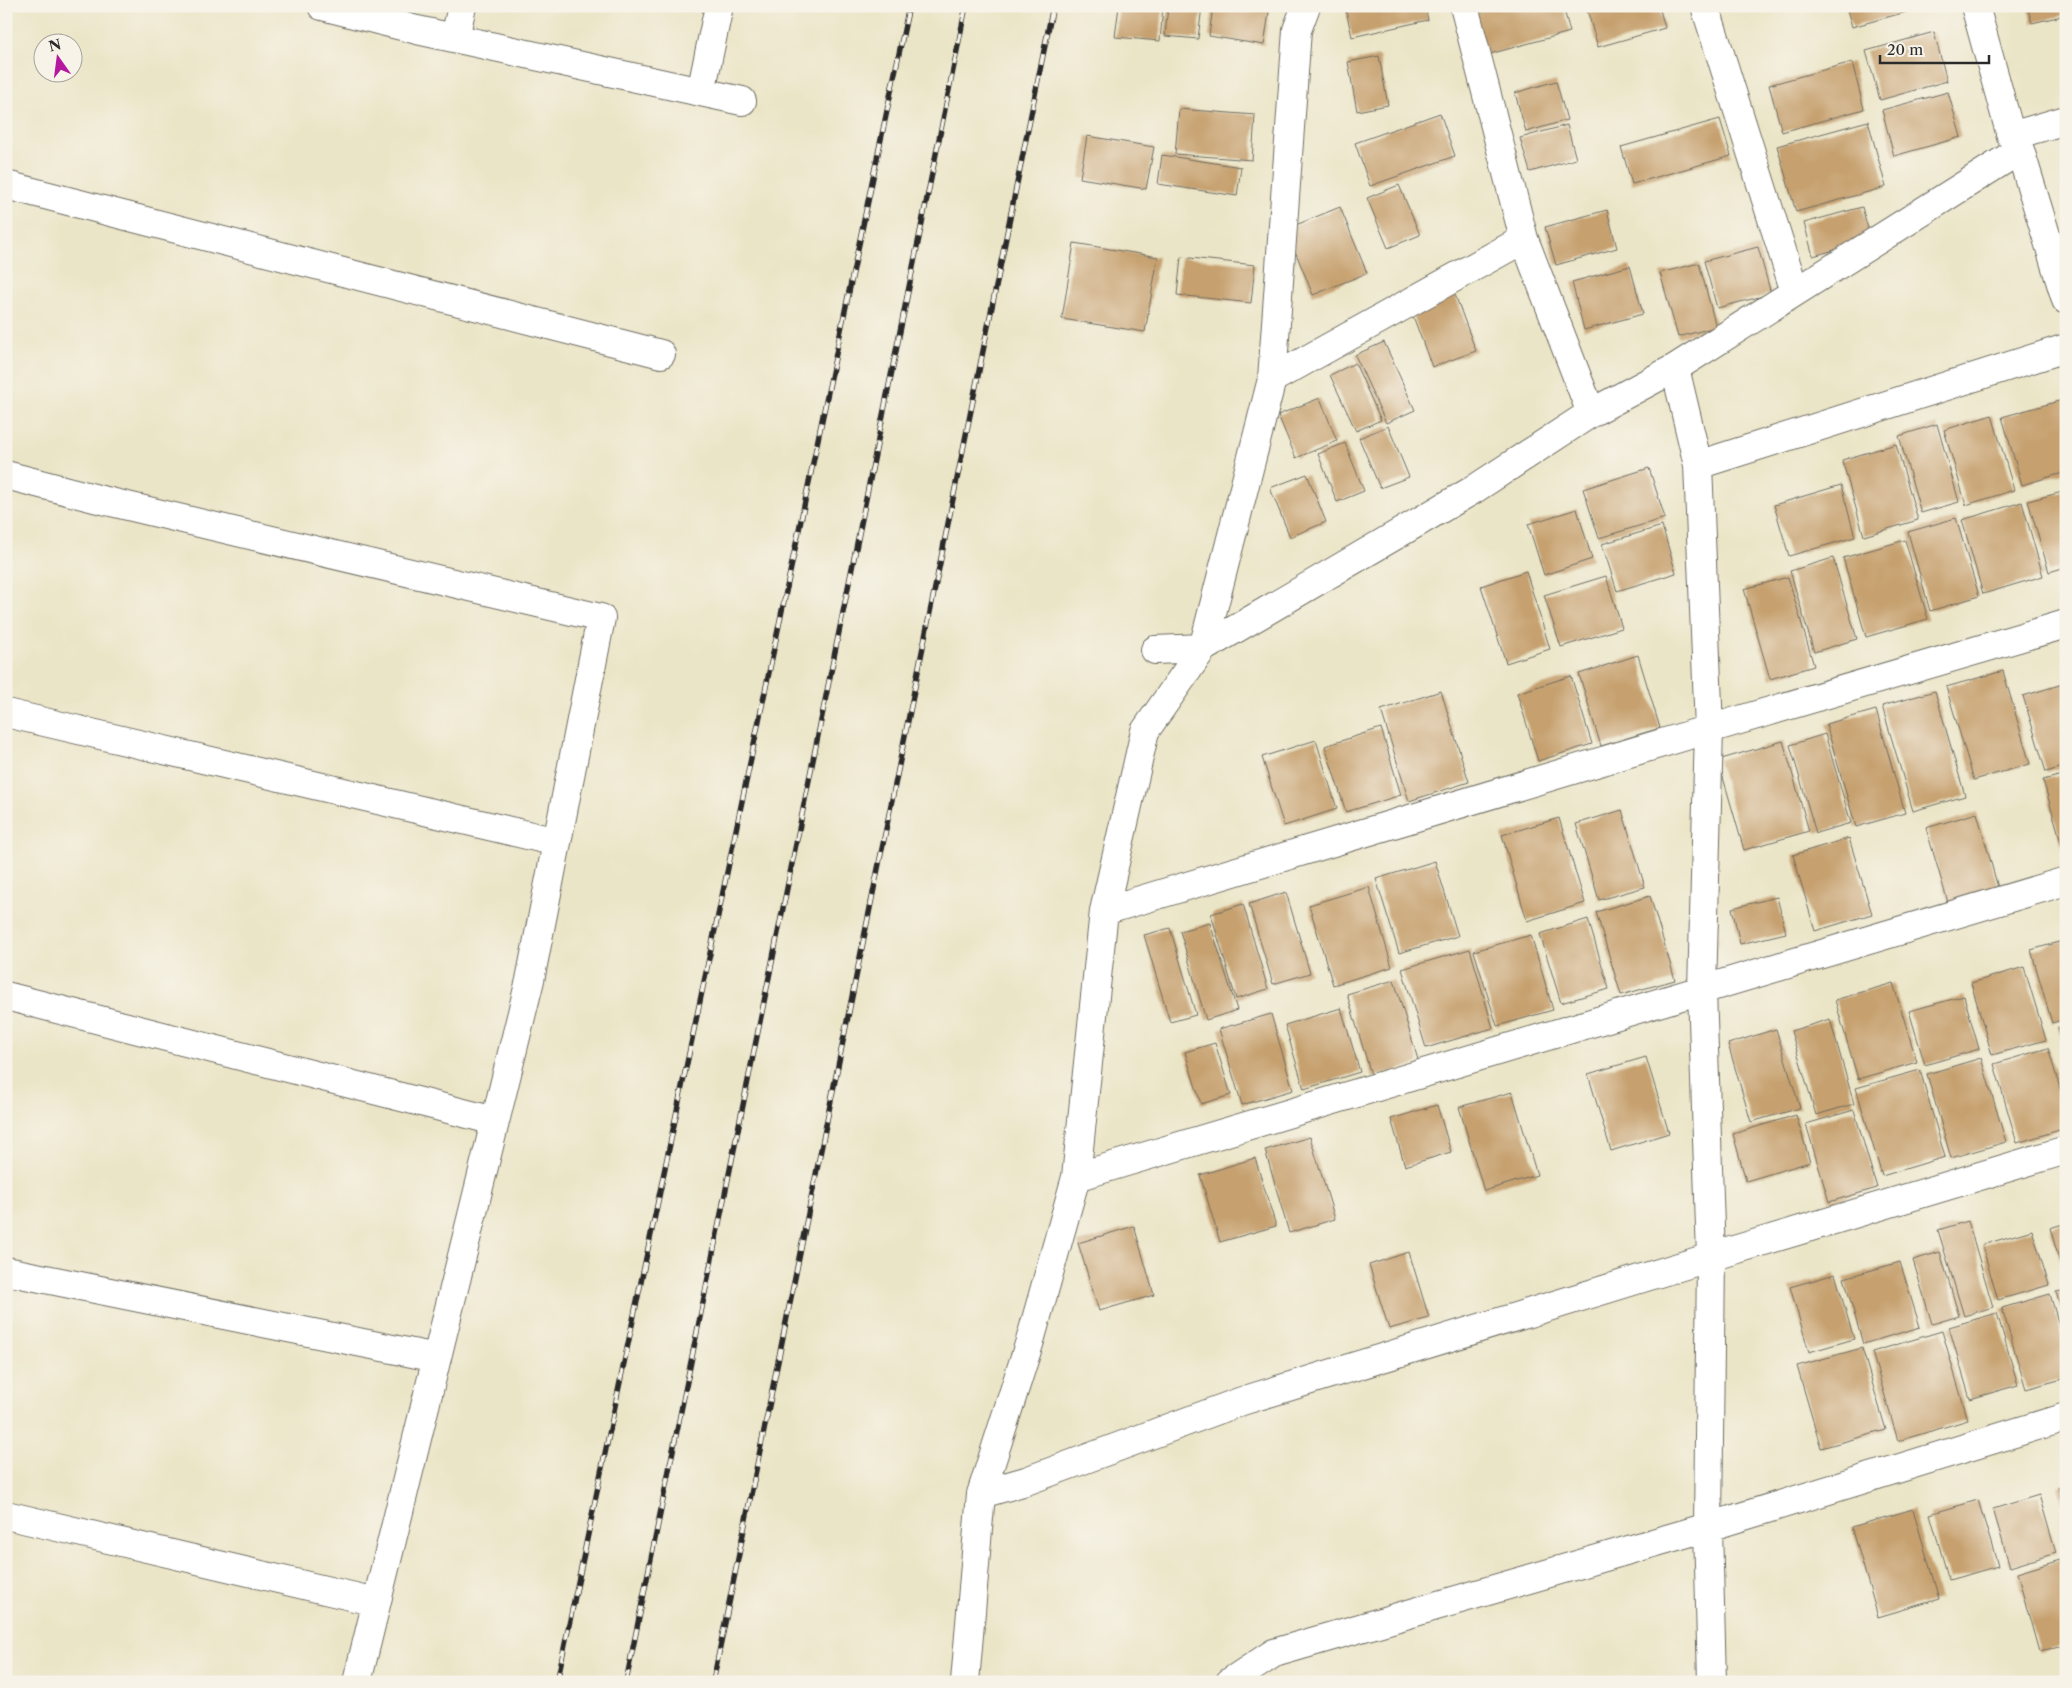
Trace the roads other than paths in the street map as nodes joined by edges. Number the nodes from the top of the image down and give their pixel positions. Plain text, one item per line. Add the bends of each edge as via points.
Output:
1 (322, 6) edge
2 (462, 6) edge
3 (719, 6) edge
4 (1306, 6) edge
5 (1464, 6) edge
6 (1705, 6) edge
7 (1976, 6) edge
8 (455, 38) junction
9 (701, 92) junction
10 (742, 101) dead end
11 (2066, 120) edge
12 (2015, 143) junction
13 (6, 185) edge
14 (1524, 239) junction
15 (1795, 292) junction
16 (2066, 300) edge
17 (2066, 348) edge
18 (661, 354) dead end
19 (1674, 368) junction
20 (1272, 379) junction
21 (1591, 414) junction
22 (1698, 465) junction
23 (6, 475) edge
24 (2066, 624) edge
25 (1203, 648) junction
26 (1155, 650) dead end
27 (6, 712) edge
28 (1709, 729) junction
29 (557, 842) junction
30 (2066, 880) edge
31 (1104, 911) junction
32 (1702, 990) junction
33 (6, 996) edge
34 (495, 1121) junction
35 (2066, 1150) edge
36 (1076, 1177) junction
37 (1711, 1257) junction
38 (6, 1271) edge
39 (437, 1358) junction
40 (2066, 1417) edge
41 (981, 1494) junction
42 (6, 1515) edge
43 (1708, 1527) junction
44 (376, 1602) junction
45 (357, 1682) edge
46 (965, 1682) edge
47 (1230, 1682) edge
48 (1712, 1682) edge

1 - 8 street
2 - 8 street
3 - 9 street
4 - 20 street via 1298,30
5 - 14 street
6 - 15 street
7 - 12 street
8 - 9 street
9 - 10 street
11 - 12 street
12 - 15 street
12 - 16 street
13 - 18 street
14 - 20 street
14 - 21 street
15 - 19 street
17 - 22 street
19 - 21 street
19 - 22 street
20 - 25 street
21 - 25 street via 1473,490
22 - 28 street
23 - 29 street via 601,618
24 - 28 street
25 - 26 street
25 - 31 street via 1145,731
27 - 29 street
28 - 31 street
28 - 32 street
29 - 34 street via 530,980
30 - 32 street
31 - 36 street
32 - 36 street
32 - 37 street
33 - 34 street
34 - 39 street
35 - 37 street
36 - 41 street via 1030,1341
37 - 41 street via 1242,1401 1026,1481
37 - 43 street
38 - 39 street
39 - 44 street
40 - 43 street
41 - 46 street
42 - 44 street
43 - 47 street via 1274,1653
43 - 48 street
44 - 45 street

